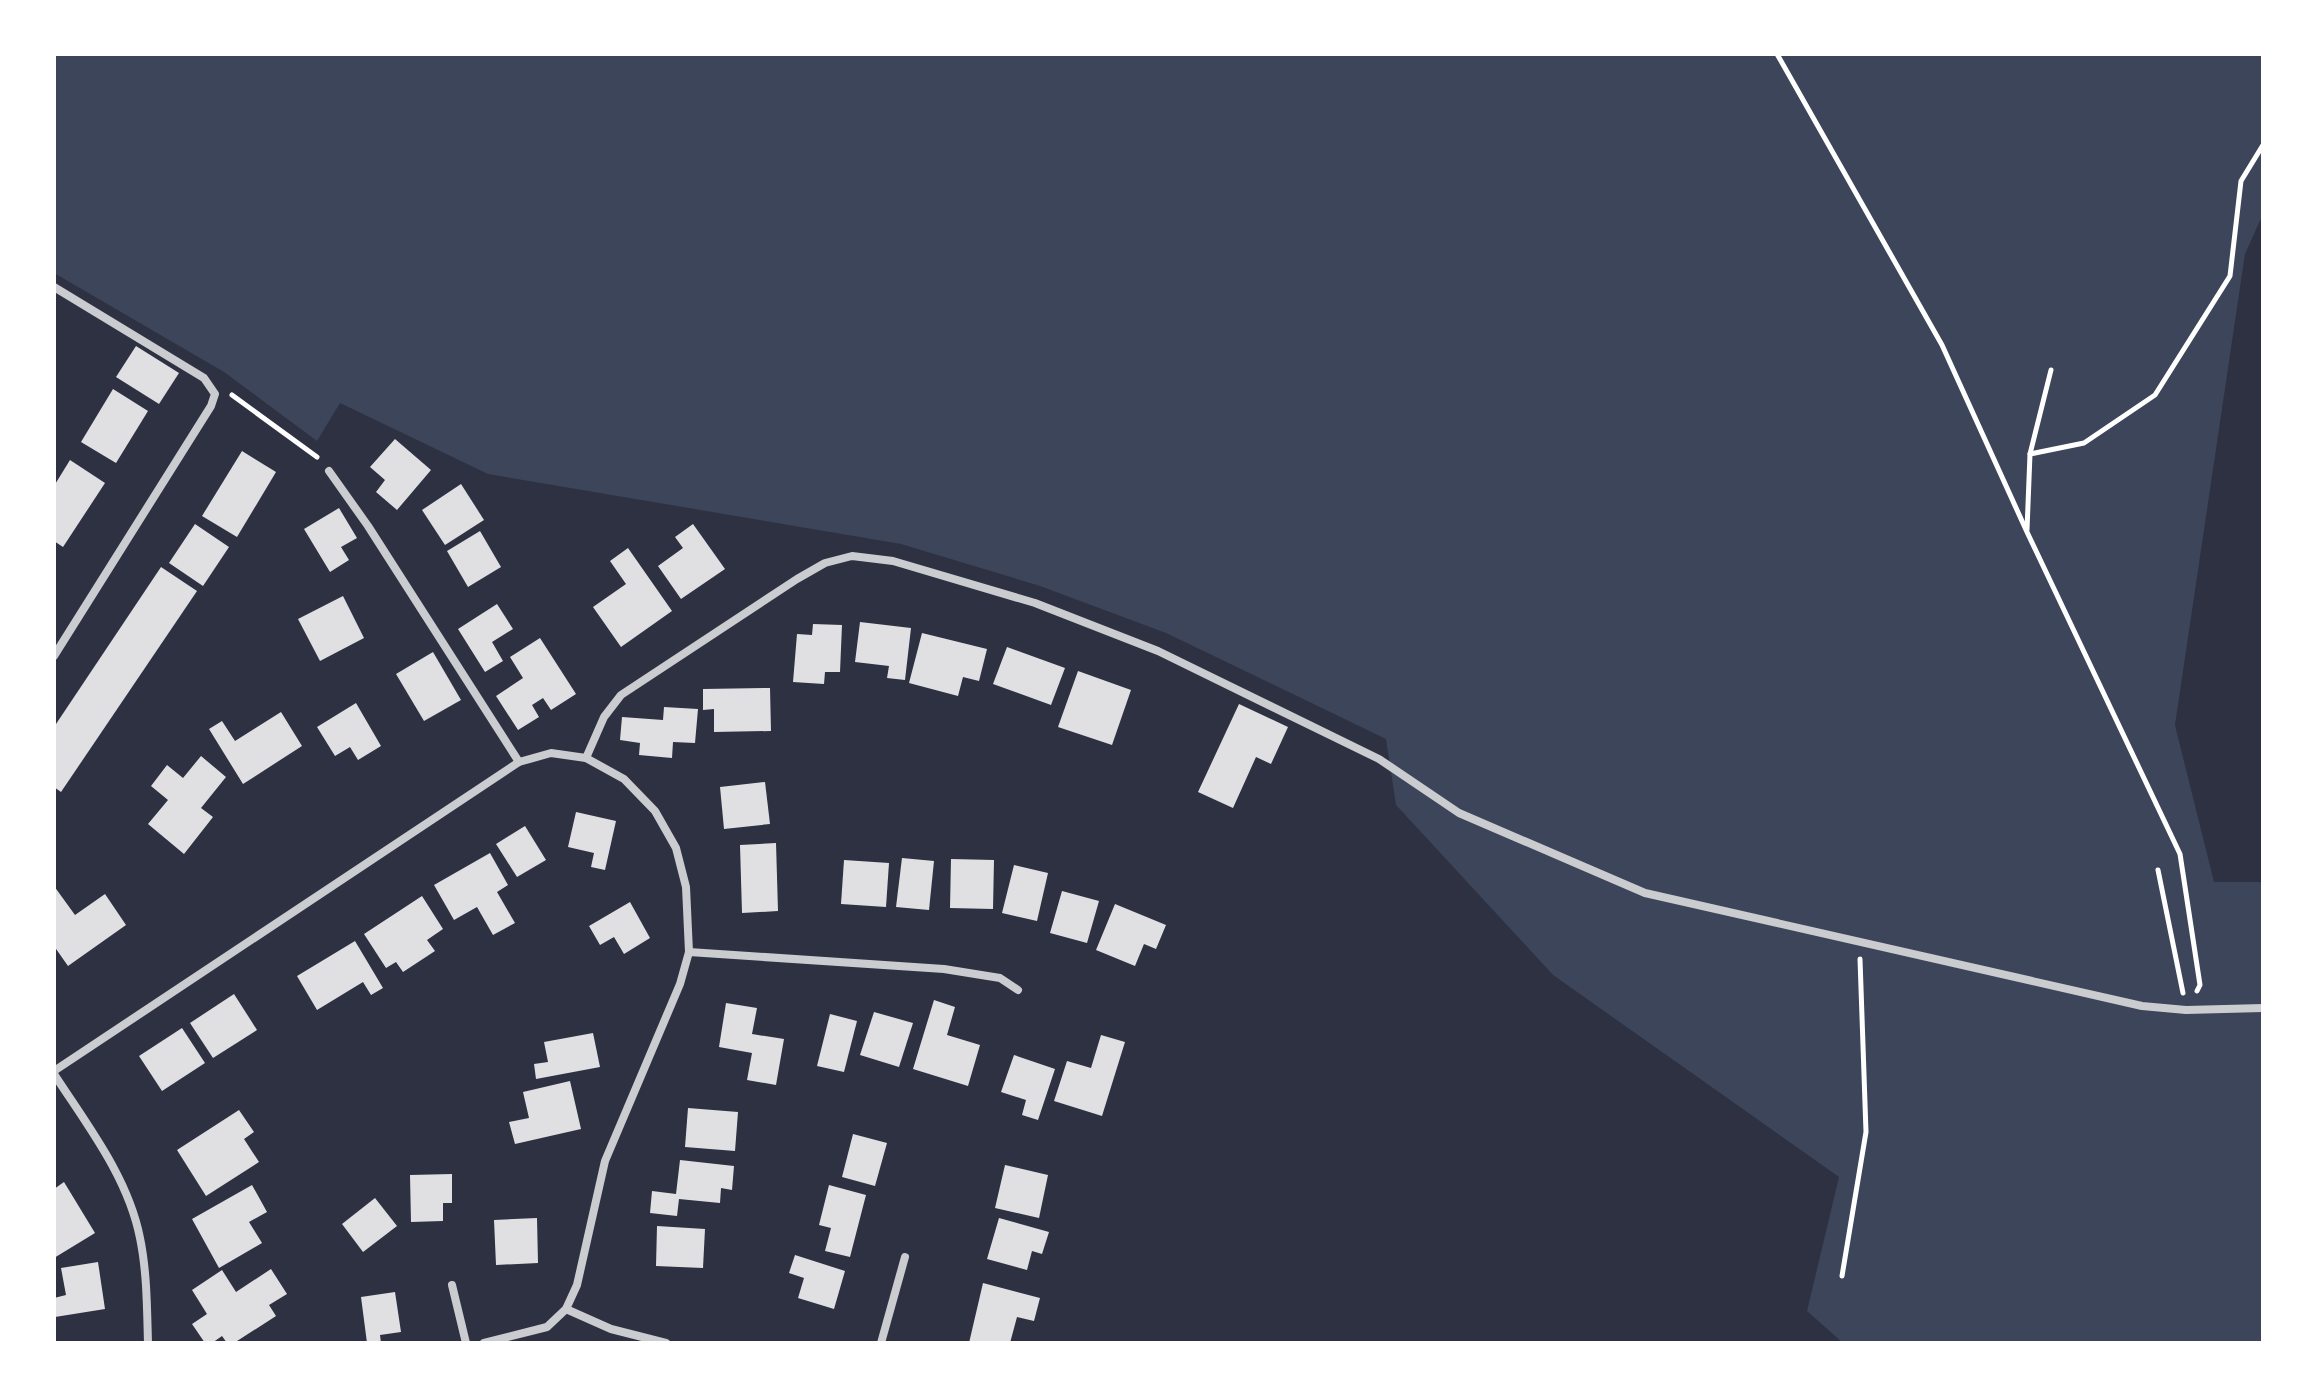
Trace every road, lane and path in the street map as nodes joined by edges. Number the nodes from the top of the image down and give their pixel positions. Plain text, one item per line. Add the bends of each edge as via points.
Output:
1 (1777, 54) edge
2 (2263, 145) edge
3 (54, 287) edge
4 (2051, 370) dead end
5 (215, 394) junction
6 (2030, 454) junction
7 (329, 471) joint
8 (2027, 532) junction
9 (54, 656) edge
10 (586, 758) junction
11 (519, 762) junction
12 (2158, 870) dead end
13 (1860, 940) junction
14 (689, 952) junction
15 (1018, 990) dead end
16 (2263, 1008) edge
17 (2186, 1010) junction
18 (54, 1072) edge
19 (905, 1257) dead end
20 (1842, 1276) dead end
21 (452, 1285) dead end
22 (566, 1309) junction
23 (148, 1343) edge
24 (466, 1343) edge
25 (484, 1343) edge
26 (666, 1343) edge
27 (881, 1343) edge

1 - 8 path via 1942,345
2 - 6 path via 2241,181 2230,276 2155,395 2084,443
3 - 5 street via 204,378
4 - 6 path
5 - 7 path via 237,397
5 - 9 street
6 - 8 path
7 - 11 street
8 - 17 path via 2180,854 2200,985
10 - 11 street via 551,753
10 - 13 street via 604,717 621,695 797,579 852,556 893,561 1035,603 1158,651 1379,759 1459,813 1645,893
10 - 14 street via 624,779 655,811 676,848 686,887
11 - 18 street
12 - 17 path
13 - 17 street via 2142,1006
13 - 20 path via 1866,1132
14 - 15 street via 944,969 1000,978
14 - 22 street via 605,1161 577,1285
16 - 17 street
18 - 23 street via 131,1204 141,1238
19 - 27 street
21 - 24 street
22 - 25 street via 547,1327
22 - 26 street

